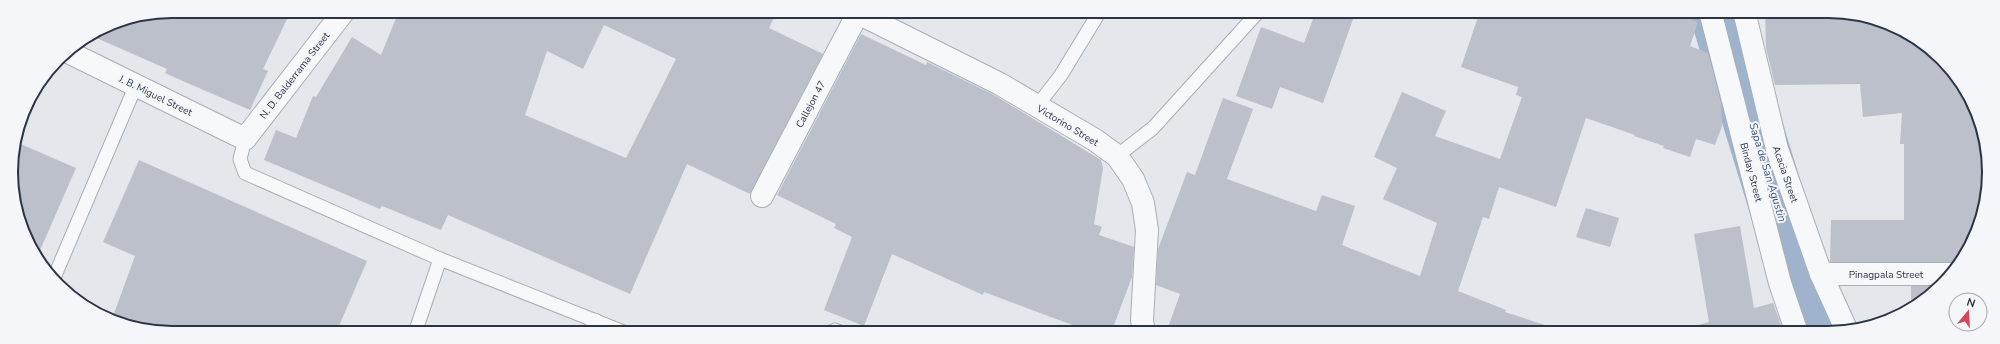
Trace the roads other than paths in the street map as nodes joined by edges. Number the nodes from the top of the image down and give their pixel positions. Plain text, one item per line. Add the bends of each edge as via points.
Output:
1 (339, 18) edge
2 (853, 18) edge
3 (868, 18) edge
4 (1096, 18) edge
5 (1253, 18) edge
6 (1712, 18) edge
7 (1746, 18) edge
8 (72, 54) edge
9 (136, 85) junction
10 (1037, 106) junction
11 (245, 139) junction
12 (1117, 156) junction
13 (762, 196) dead end
14 (440, 259) junction
15 (56, 274) edge
16 (1821, 274) junction
17 (1944, 274) edge
18 (595, 320) junction
19 (1845, 325) edge
20 (417, 326) edge
21 (593, 326) edge
22 (609, 326) edge
23 (1143, 326) edge
24 (1795, 326) edge

1 - 11 street, N. D. Balderrama Street
2 - 13 street, Callejon 47
3 - 10 street, Victorino Street via 982,75
4 - 10 lane via 1061,75
5 - 12 lane via 1153,128
6 - 24 street, Binday Street via 1780,283
7 - 16 street, Acacia Street via 1777,149
8 - 9 street, J. B. Miguel Street
9 - 11 street, J. B. Miguel Street
9 - 15 lane
10 - 12 street, Victorino Street
11 - 14 lane via 240,159 245,173
12 - 23 street, Victorino Street via 1133,179 1148,230
14 - 18 lane
14 - 20 lane
16 - 17 street, Pinagpala Street
16 - 19 street, Acacia Street
18 - 21 lane
18 - 22 lane

